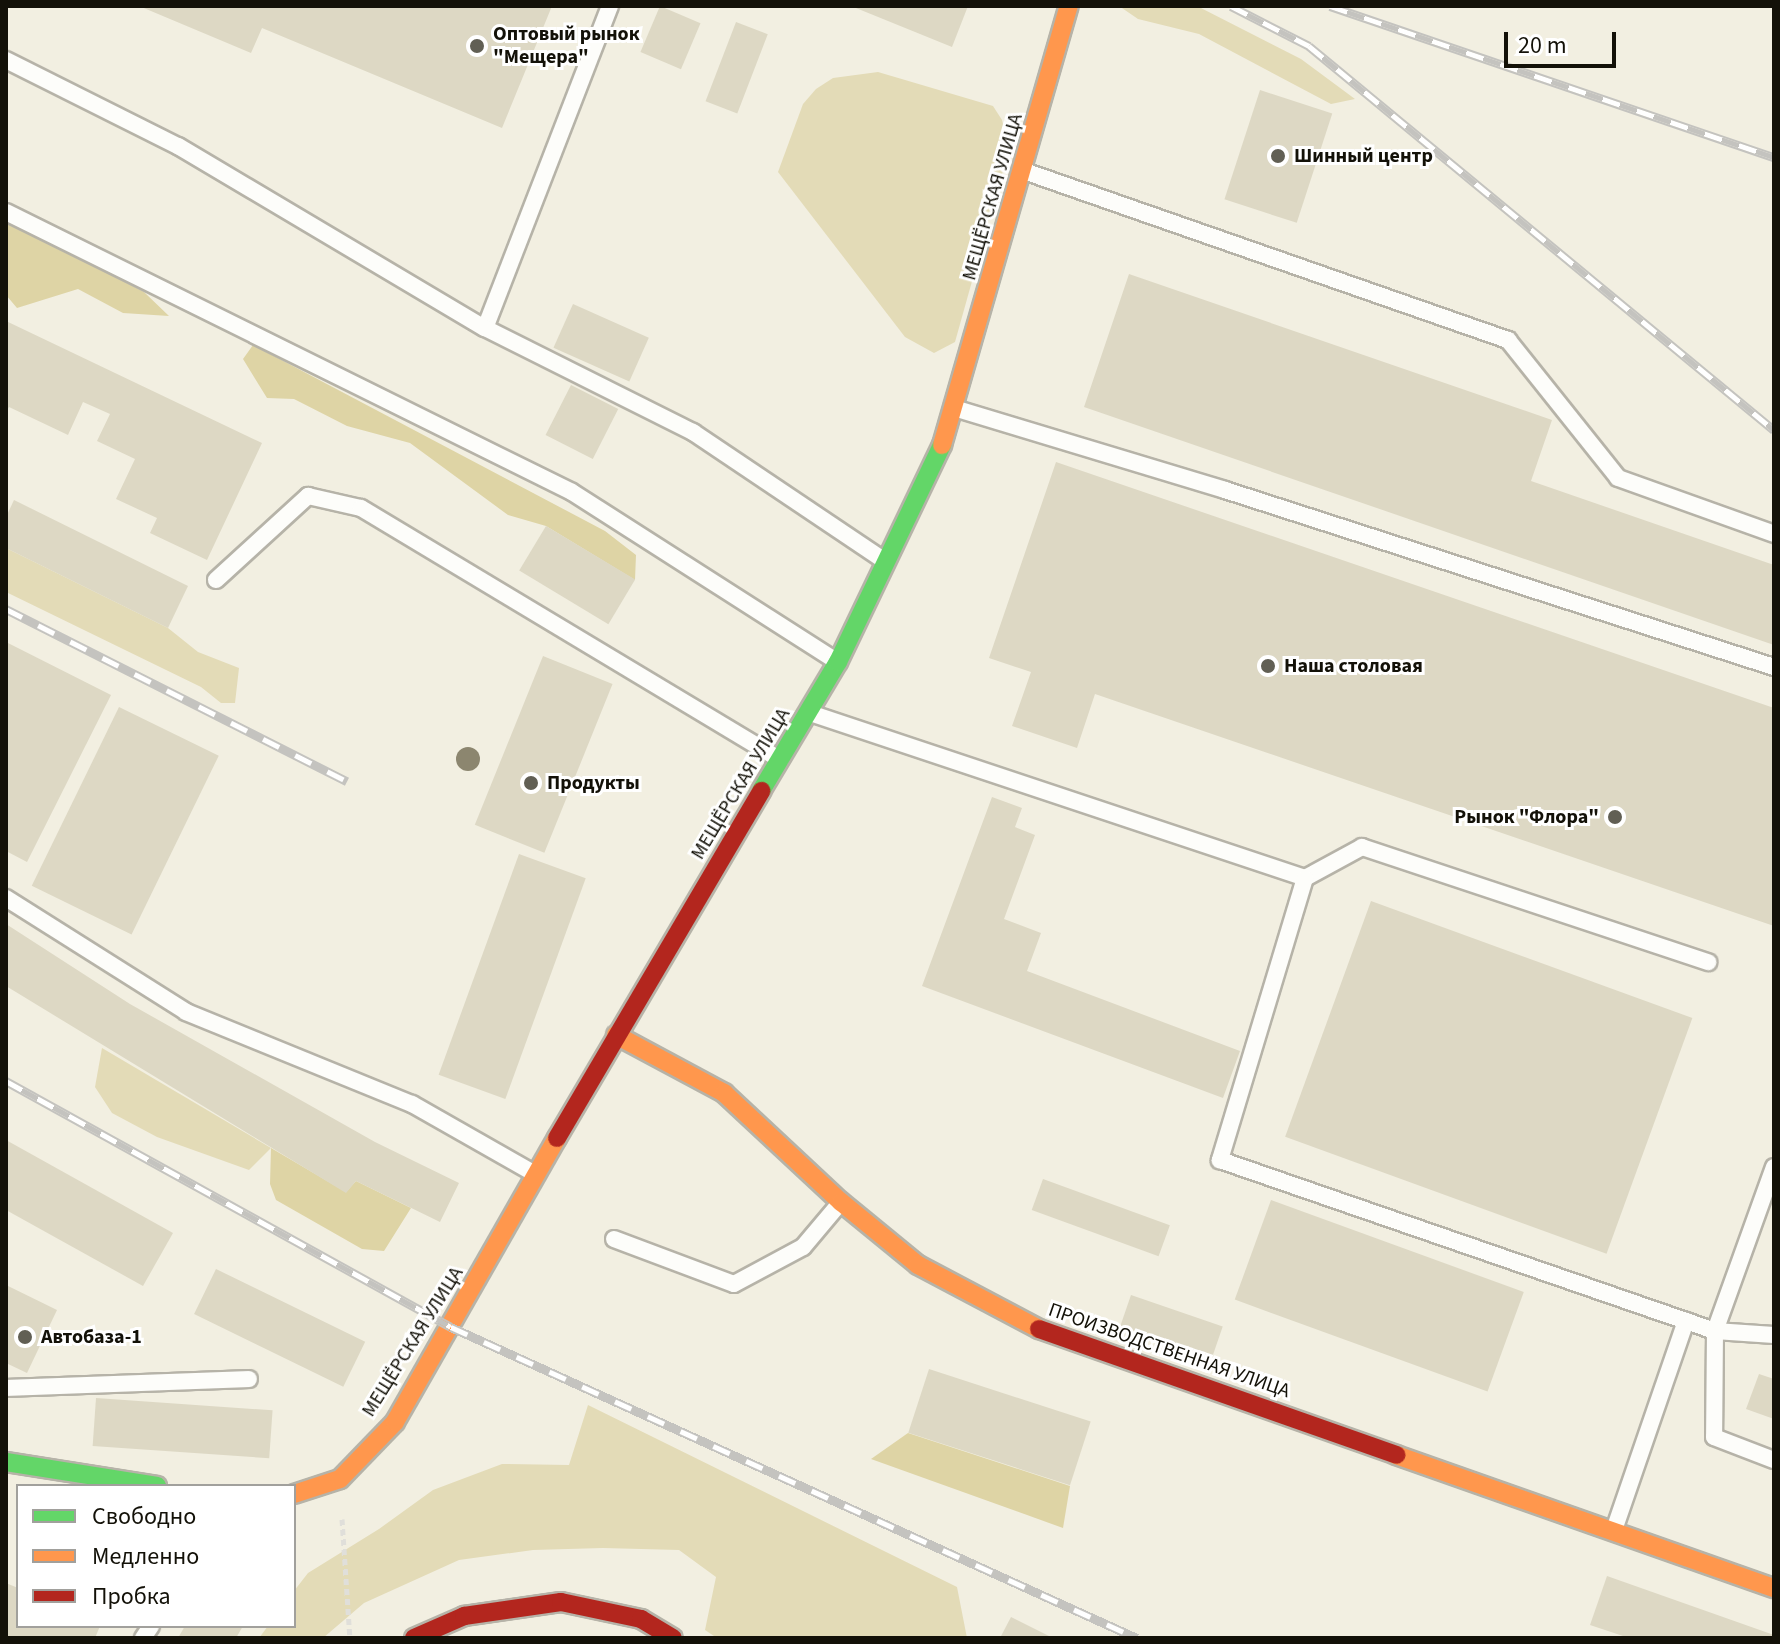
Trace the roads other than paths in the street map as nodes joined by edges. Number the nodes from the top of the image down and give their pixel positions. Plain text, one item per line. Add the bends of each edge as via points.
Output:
1 (610, 6) edge
2 (1069, 6) edge
3 (6, 60) edge
4 (1023, 171) junction
5 (6, 212) edge
6 (485, 328) junction
7 (956, 408) junction
8 (1774, 534) edge
9 (887, 562) junction
10 (216, 580) dead end
11 (838, 662) junction
12 (1774, 667) edge
13 (810, 713) junction
14 (781, 761) junction
15 (1305, 878) junction
16 (6, 898) edge
17 (1708, 962) dead end
18 (616, 1035) junction
19 (1774, 1167) edge
20 (537, 1175) junction
21 (841, 1202) junction
22 (614, 1239) dead end
23 (1686, 1321) junction
24 (1715, 1331) junction
25 (1774, 1335) edge
26 (249, 1379) dead end
27 (6, 1388) edge
28 (1774, 1460) edge
29 (6, 1462) edge
30 (144, 1484) edge
31 (296, 1493) edge
32 (1614, 1531) junction
33 (1774, 1588) edge
34 (414, 1638) edge
35 (673, 1638) edge

1 - 6 lane
2 - 4 main road, МЕЩЁРСКАЯ УЛИЦА
3 - 6 lane via 178,146
4 - 7 main road, МЕЩЁРСКАЯ УЛИЦА
4 - 8 lane via 1508,340 1618,478
5 - 11 lane via 572,492
6 - 9 lane via 693,432
7 - 9 main road, МЕЩЁРСКАЯ УЛИЦА
7 - 12 lane
9 - 11 main road, МЕЩЁРСКАЯ УЛИЦА
10 - 14 lane via 308,496 361,508
11 - 13 main road, МЕЩЁРСКАЯ УЛИЦА
13 - 14 main road, МЕЩЁРСКАЯ УЛИЦА
13 - 15 lane
14 - 18 main road, МЕЩЁРСКАЯ УЛИЦА
15 - 17 lane via 1362,847
15 - 23 lane via 1220,1160
16 - 20 lane via 186,1012 412,1104
18 - 20 main road, МЕЩЁРСКАЯ УЛИЦА
18 - 21 main road, ПРОИЗВОДСТВЕННАЯ УЛИЦА via 724,1093
19 - 24 lane
20 - 31 main road, МЕЩЁРСКАЯ УЛИЦА via 395,1422 340,1479
21 - 22 lane via 803,1247 734,1284
21 - 32 main road, ПРОИЗВОДСТВЕННАЯ УЛИЦА via 918,1265 1021,1323
23 - 24 lane
23 - 32 lane
24 - 25 lane
24 - 28 lane via 1714,1437
26 - 27 lane
29 - 30 main road
32 - 33 main road, ПРОИЗВОДСТВЕННАЯ УЛИЦА
34 - 35 main road via 464,1616 561,1602 641,1619

